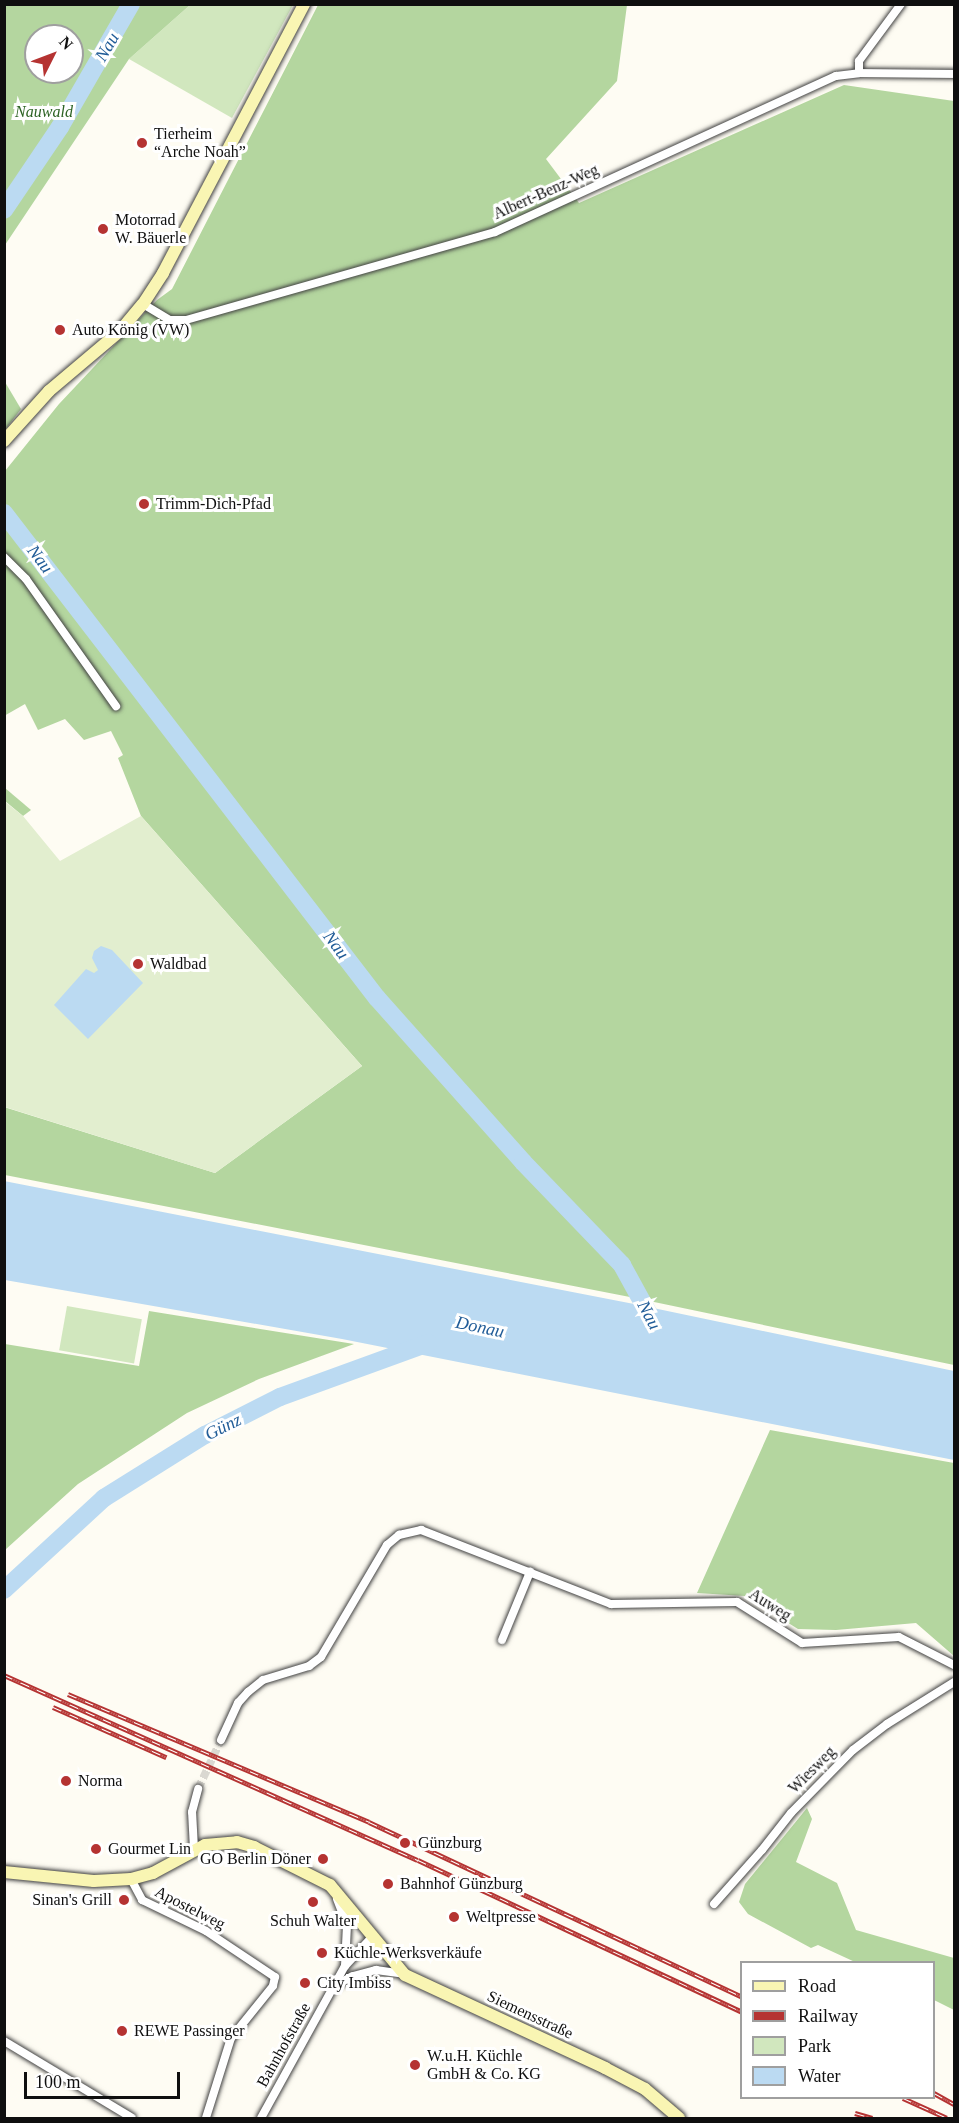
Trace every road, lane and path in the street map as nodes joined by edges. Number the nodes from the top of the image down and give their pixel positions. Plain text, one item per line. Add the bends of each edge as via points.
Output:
1 (304, 4) edge
2 (901, 4) edge
3 (859, 73) junction
4 (954, 74) edge
5 (143, 304) junction
6 (4, 441) edge
7 (4, 557) edge
8 (116, 706) dead end
9 (530, 1572) junction
10 (502, 1640) dead end
11 (954, 1665) edge
12 (954, 1682) edge
13 (221, 1740) tunnel mouth
14 (198, 1789) tunnel mouth
15 (194, 1849) junction
16 (4, 1872) edge
17 (131, 1879) junction
18 (330, 1884) junction
19 (714, 1904) dead end
20 (372, 1937) junction
21 (345, 1966) junction
22 (405, 1974) junction
23 (333, 1986) junction
24 (4, 2041) edge
25 (132, 2118) edge
26 (206, 2118) edge
27 (261, 2118) edge
28 (679, 2118) edge

1 - 5 main road
2 - 3 street via 859,61
3 - 4 street, Albert-Benz-Weg
3 - 5 street, Albert-Benz-Weg via 836,76 495,232 186,320 170,320
5 - 6 main road via 120,331 49,391
7 - 8 street via 26,579
9 - 10 street
9 - 11 street, Auweg via 611,1604 737,1602 802,1643 899,1637
9 - 13 street, Auweg via 421,1530 399,1535 387,1545 321,1657 309,1666 263,1680 248,1692 238,1703
12 - 19 street, Wiesweg via 853,1750 791,1813
14 - 15 street via 192,1812
15 - 17 main road via 153,1873
15 - 18 main road via 237,1842
16 - 17 main road via 94,1881
17 - 26 street, Apostelweg via 141,1900 206,1931 275,1977 273,1986 231,2038
18 - 20 main road, Siemensstraße
18 - 21 street, Bahnhofstraße via 347,1925
20 - 21 street, Bahnhofstraße
20 - 22 main road, Siemensstraße
21 - 23 street, Bahnhofstraße
22 - 23 street via 376,1970
22 - 28 main road, Siemensstraße via 613,2073 645,2090
23 - 27 street, Bahnhofstraße
24 - 25 street

